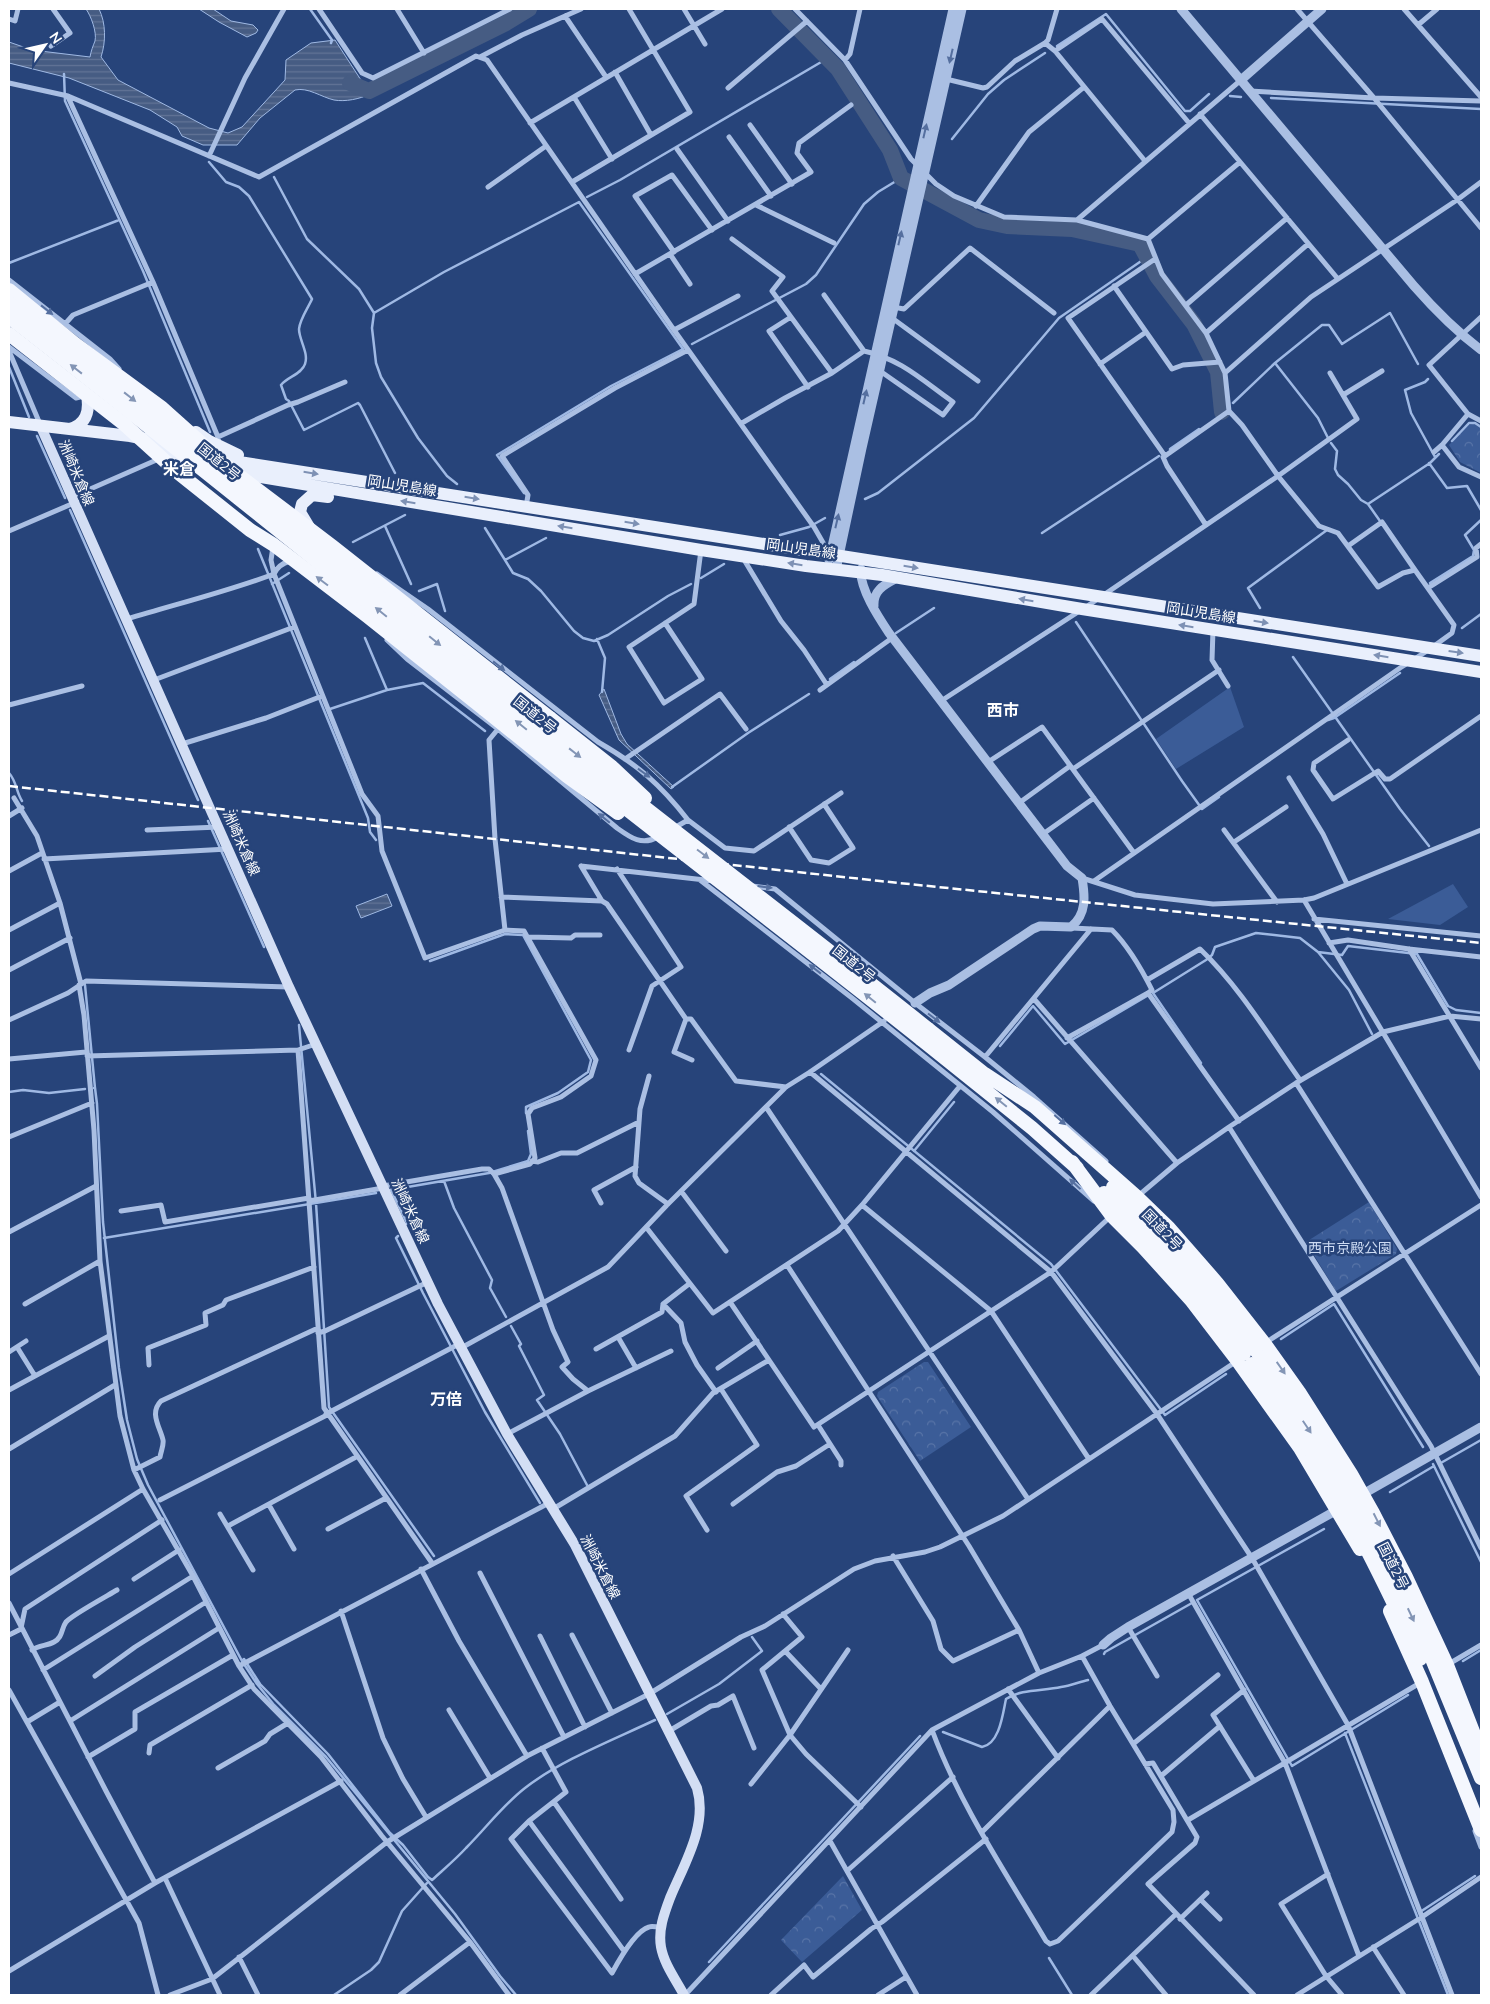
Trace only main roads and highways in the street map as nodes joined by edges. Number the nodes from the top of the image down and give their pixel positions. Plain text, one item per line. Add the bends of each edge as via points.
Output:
1 (9, 290) edge
2 (9, 303) edge
3 (9, 317) edge
4 (9, 334) edge
5 (87, 395) junction
6 (162, 408) junction
7 (9, 422) edge
8 (41, 427) junction
9 (70, 429) junction
10 (122, 435) junction
11 (139, 437) junction
12 (216, 446) junction
13 (160, 450) junction
14 (263, 465) junction
15 (233, 468) junction
16 (357, 494) junction
17 (313, 533) junction
18 (274, 545) junction
19 (1481, 656) edge
20 (1481, 672) edge
21 (654, 831) junction
22 (684, 840) junction
23 (925, 1034) junction
24 (985, 1074) junction
25 (1072, 1162) junction
26 (1259, 1355) junction
27 (1425, 1657) junction
28 (1481, 1752) edge
29 (1481, 1778) edge
30 (1481, 1807) edge
31 (1481, 1830) edge
32 (685, 1995) edge

1 - 6 highway
2 -> 22 highway, 国道2号, bridge
21 -> 3 highway, 国道2号, bridge
4 - 5 highway
5 - 9 main road via 89,405 84,422
5 - 11 highway
6 - 12 highway via 188,430
6 - 13 highway via 174,432
7 - 8 main road, 岡山児島線
8 - 9 main road, 岡山児島線
8 - 32 main road, 洲崎米倉線 via 182,744 214,827 383,1187 422,1285 575,1545 697,1788 700,1814 694,1839 661,1928 665,1960
9 - 10 main road, 岡山児島線
10 - 11 main road, 岡山児島線
10 - 13 main road, 岡山児島線
11 - 13 highway
11 - 13 main road, 岡山児島線
12 - 13 main road, 岡山児島線
12 - 14 main road, 岡山児島線
12 - 15 highway
13 - 15 main road, 岡山児島線
13 - 18 highway via 250,530
14 - 15 main road, 岡山児島線
14 -> 19 main road, 岡山児島線
15 - 16 main road, 岡山児島線
15 - 17 highway
15 - 18 highway via 224,482 226,498
16 - 17 main road via 334,498 312,495 306,498 300,512
20 -> 16 main road, 岡山児島線
17 - 22 highway, bridge via 612,767 660,812
21 -> 18 highway, bridge via 615,811 567,776
23 -> 21 highway, 国道2号, bridge
22 -> 23 highway, 国道2号, bridge via 809,935
23 - 24 highway, 国道2号
25 -> 23 highway, 国道2号
24 - 26 highway, 国道2号 via 1074,1150 1159,1233 1209,1289
24 - 26 highway via 1035,1106 1169,1228 1217,1283
25 - 26 highway, 国道2号
25 - 31 highway via 1112,1216 1191,1300 1300,1448 1383,1594
26 - 27 highway, 国道2号, bridge
26 -> 28 highway via 1299,1392 1363,1494 1447,1665
27 - 29 highway, 国道2号
27 - 30 highway, 国道2号

